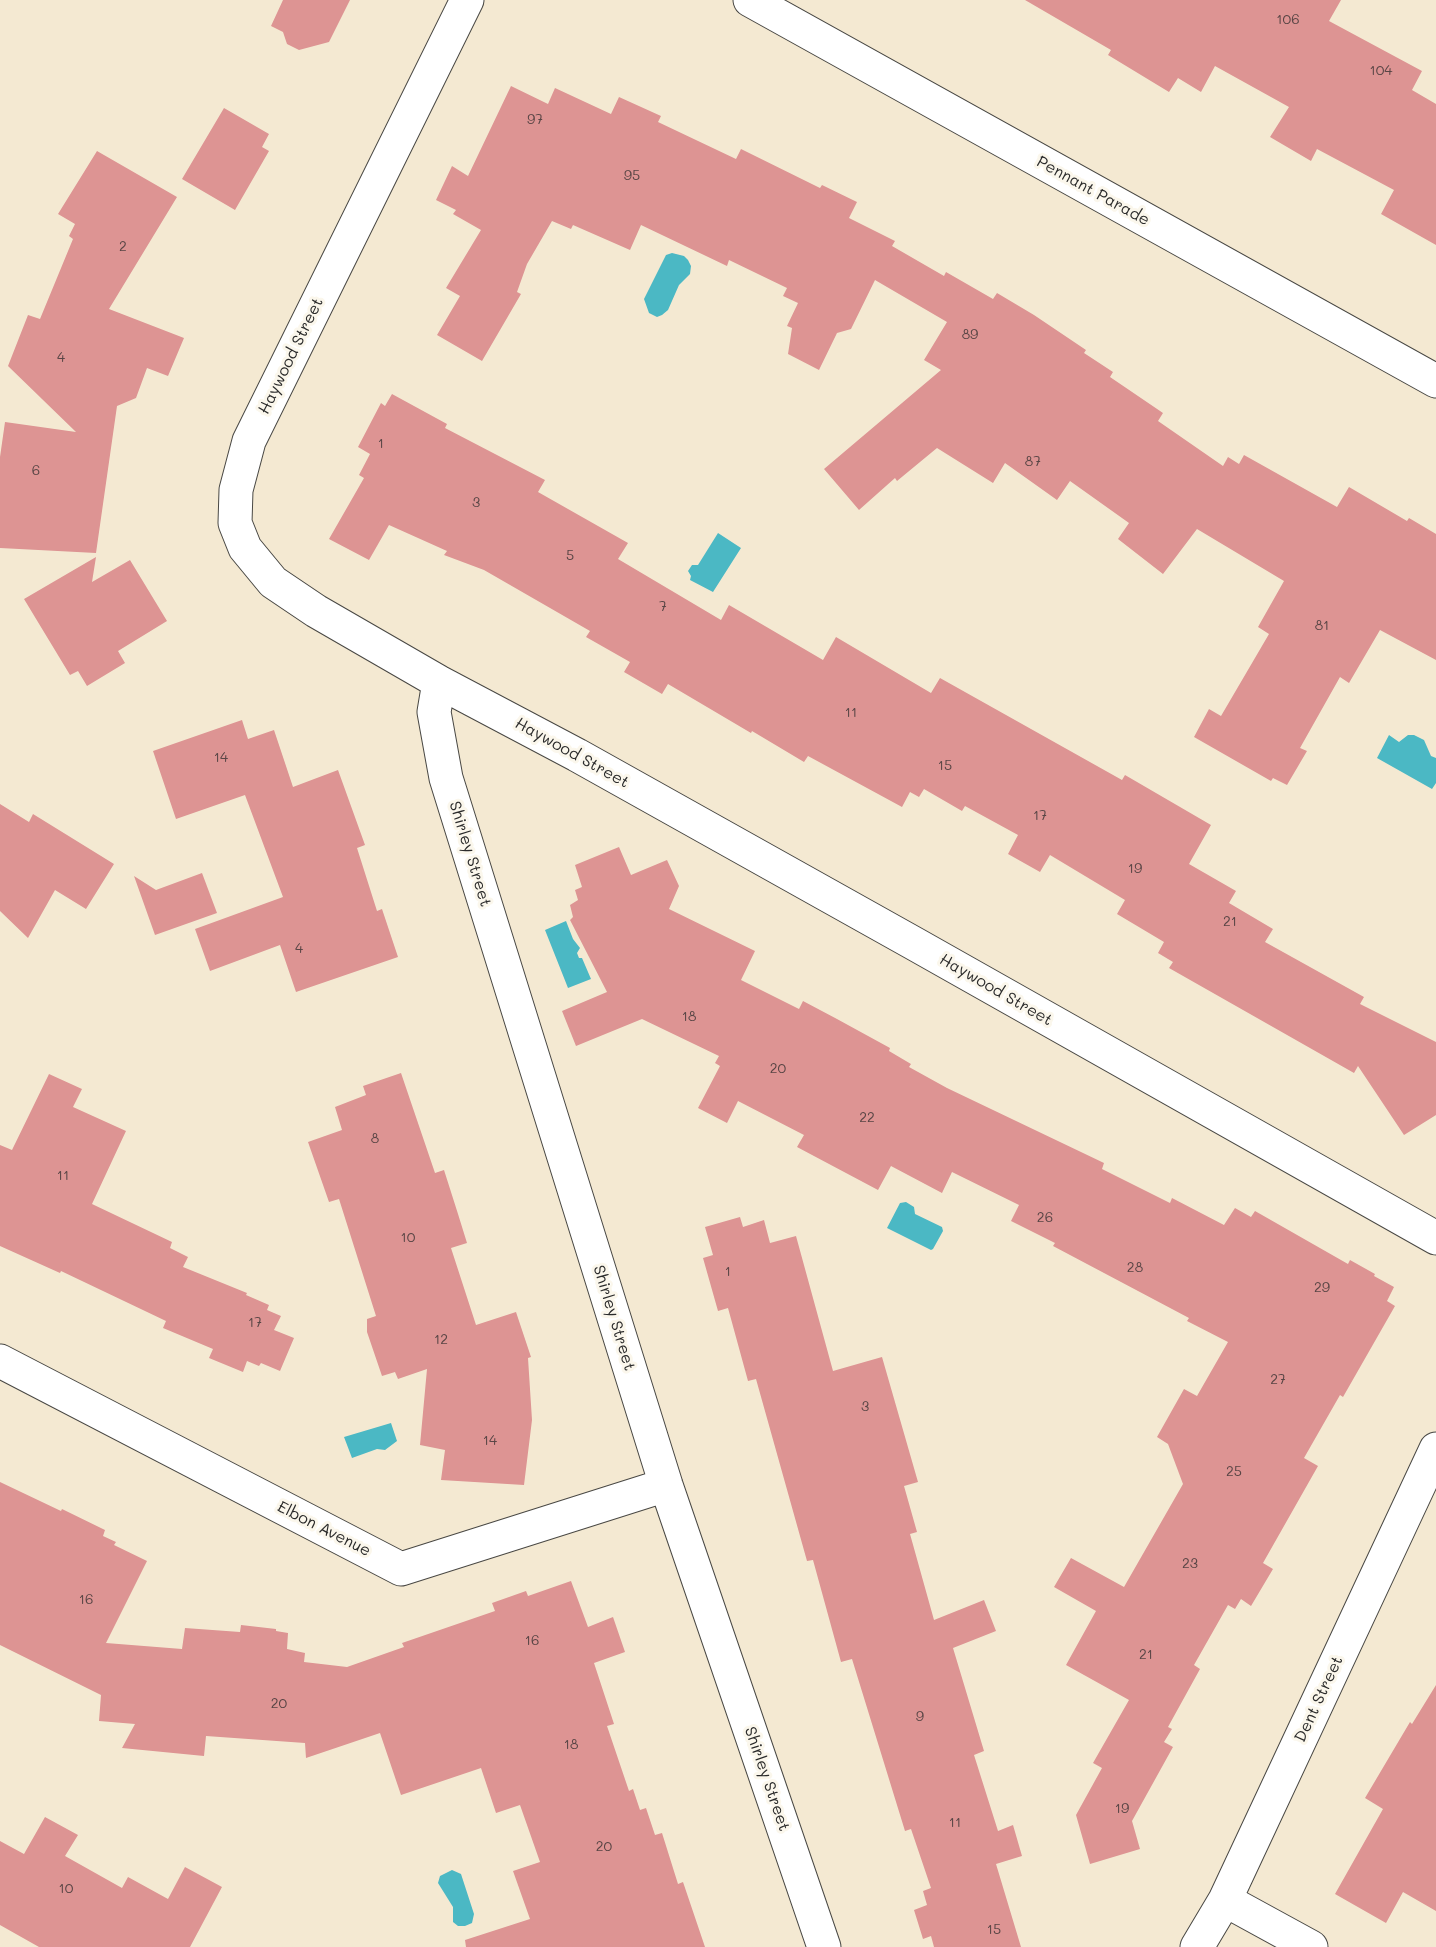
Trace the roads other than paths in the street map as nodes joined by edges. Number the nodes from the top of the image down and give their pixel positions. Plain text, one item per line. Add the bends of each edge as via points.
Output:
1 (467, 0) edge
2 (750, 0) edge
3 (1436, 381) edge
4 (439, 682) junction
5 (1436, 1238) edge
6 (0, 1361) edge
7 (1436, 1449) edge
8 (666, 1485) junction
9 (1225, 1900) junction
10 (824, 1947) edge
11 (1197, 1947) edge
12 (1311, 1947) edge

1 - 4 street, Haywood Street via 249,441 236,490 235,523 245,548 273,582
2 - 3 street, Pennant Parade
4 - 5 street, Haywood Street
4 - 8 street, Shirley Street via 434,712 446,778
6 - 8 street, Elbon Avenue via 400,1569
7 - 9 street, Dent Street
8 - 10 street, Shirley Street
9 - 11 street, Dent Street
9 - 12 street

